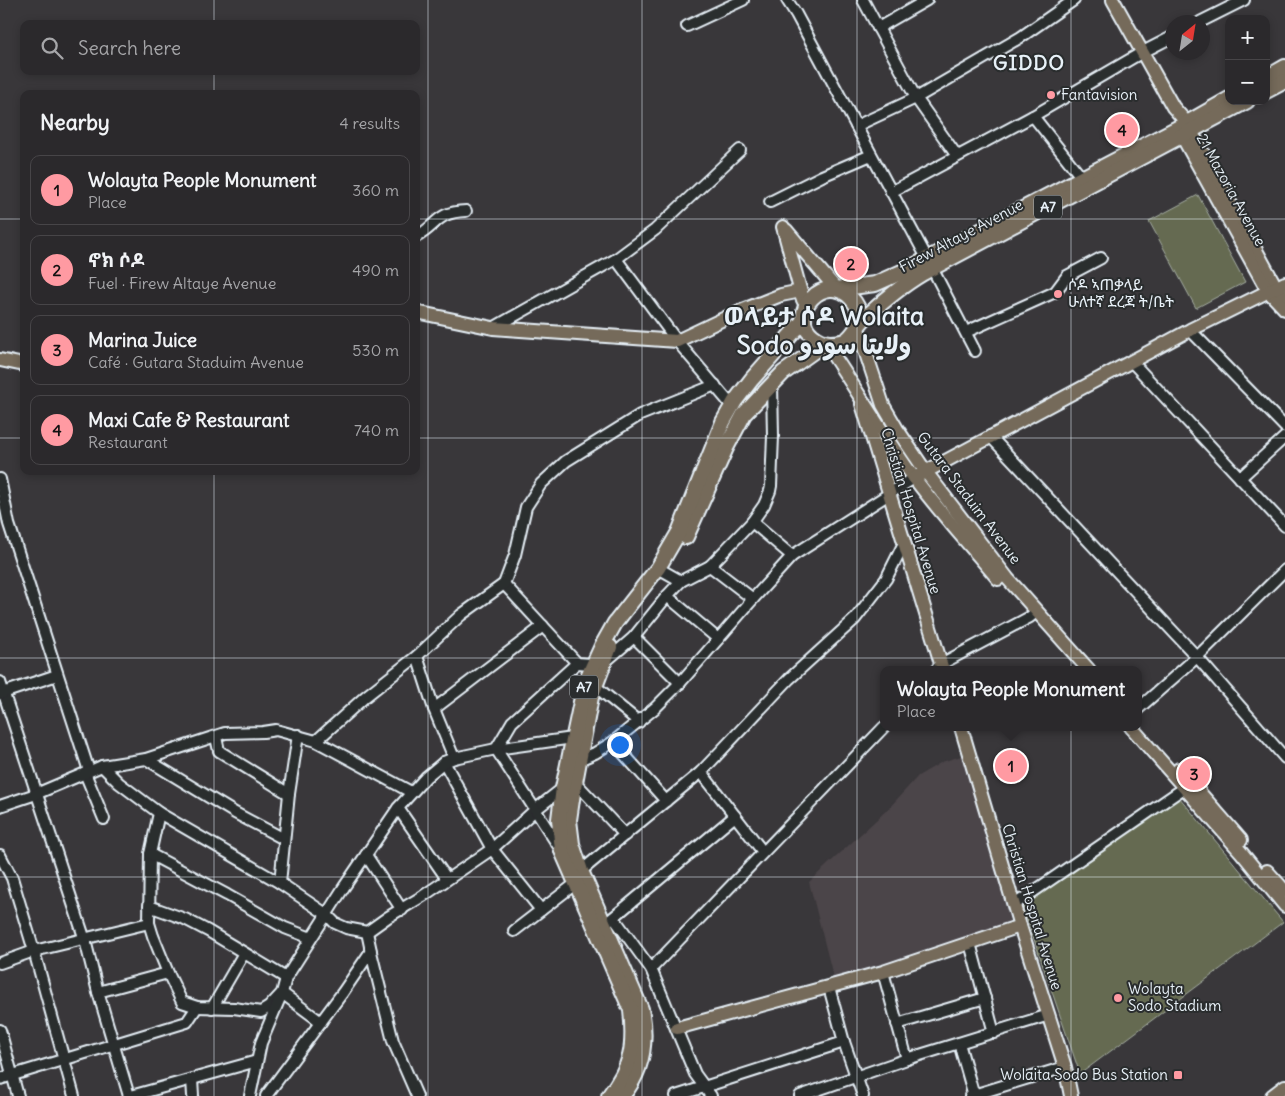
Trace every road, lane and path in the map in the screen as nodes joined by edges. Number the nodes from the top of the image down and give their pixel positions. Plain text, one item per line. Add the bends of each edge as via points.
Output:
1 (743, 0) edge
2 (787, 0) edge
3 (863, 0) edge
4 (927, 0) edge
5 (1074, 0) edge
6 (1112, 0) edge
7 (1244, 0) edge
8 (1210, 17) edge
9 (687, 26) dead end
10 (878, 28) junction
11 (1165, 40) edge
12 (1141, 53) junction
13 (1285, 67) edge
14 (1273, 82) edge
15 (916, 98) junction
16 (1225, 102) edge
17 (1238, 105) edge
18 (1033, 116) junction
19 (856, 126) junction
20 (1185, 129) junction
21 (740, 150) dead end
22 (871, 155) junction
23 (957, 156) junction
24 (1084, 182) junction
25 (891, 192) junction
26 (770, 202) dead end
27 (466, 211) dead end
28 (420, 235) edge
29 (1101, 258) dead end
30 (616, 259) junction
31 (930, 264) junction
32 (836, 289) junction
33 (1279, 289) edge
34 (801, 291) junction
35 (1285, 309) edge
36 (420, 313) edge
37 (804, 315) junction
38 (858, 326) junction
39 (493, 328) junction
40 (1190, 330) junction
41 (966, 332) junction
42 (676, 342) junction
43 (826, 343) junction
44 (976, 350) dead end
45 (0, 360) edge
46 (1132, 362) junction
47 (20, 364) edge
48 (772, 383) junction
49 (714, 385) junction
50 (857, 390) junction
51 (732, 406) junction
52 (1285, 427) edge
53 (990, 436) junction
54 (1285, 437) edge
55 (920, 475) junction
56 (1240, 478) junction
57 (0, 479) edge
58 (889, 493) junction
59 (752, 522) junction
60 (5, 525) edge
61 (1285, 526) edge
62 (904, 543) junction
63 (792, 556) junction
64 (710, 566) junction
65 (1285, 570) edge
66 (661, 571) junction
67 (681, 581) junction
68 (504, 584) junction
69 (667, 596) junction
70 (753, 599) junction
71 (1034, 614) junction
72 (543, 626) junction
73 (634, 638) junction
74 (718, 639) junction
75 (417, 656) junction
76 (1197, 657) junction
77 (577, 663) junction
78 (598, 663) junction
79 (939, 666) edge
80 (943, 666) edge
81 (1075, 666) edge
82 (1085, 666) edge
83 (57, 675) junction
84 (0, 682) edge
85 (680, 683) junction
86 (595, 686) junction
87 (2, 693) edge
88 (1142, 705) edge
89 (434, 709) junction
90 (638, 722) junction
91 (1142, 727) edge
92 (880, 731) edge
93 (962, 731) edge
94 (1134, 731) edge
95 (298, 735) junction
96 (216, 737) junction
97 (573, 738) junction
98 (316, 741) junction
99 (614, 742) junction
100 (496, 749) junction
101 (1285, 758) edge
102 (146, 759) junction
103 (574, 759) junction
104 (449, 760) junction
105 (102, 766) junction
106 (87, 772) junction
107 (700, 772) junction
108 (569, 785) junction
109 (1184, 788) junction
110 (411, 792) junction
111 (36, 794) junction
112 (289, 794) junction
113 (666, 801) junction
114 (0, 806) edge
115 (398, 808) junction
116 (535, 810) junction
117 (159, 813) junction
118 (736, 816) junction
119 (104, 819) dead end
120 (625, 835) junction
121 (284, 839) junction
122 (492, 849) junction
123 (562, 851) junction
124 (763, 852) junction
125 (150, 854) junction
126 (366, 855) junction
127 (1, 859) edge
128 (576, 877) junction
129 (447, 879) junction
130 (280, 883) junction
131 (1285, 892) edge
132 (1014, 905) junction
133 (149, 906) junction
134 (1285, 906) edge
135 (402, 910) junction
136 (541, 910) junction
137 (326, 914) junction
138 (609, 921) junction
139 (149, 923) junction
140 (1020, 926) junction
141 (514, 931) dead end
142 (366, 932) junction
143 (311, 938) junction
144 (85, 940) junction
145 (970, 943) junction
146 (34, 951) junction
147 (244, 952) junction
148 (0, 963) edge
149 (651, 968) junction
150 (883, 972) junction
151 (168, 973) junction
152 (286, 978) junction
153 (829, 987) junction
154 (98, 992) junction
155 (282, 993) junction
156 (985, 998) junction
157 (198, 1007) junction
158 (212, 1008) junction
159 (1049, 1015) junction
160 (321, 1022) junction
161 (897, 1024) junction
162 (676, 1028) junction
163 (0, 1030) edge
164 (994, 1033) junction
165 (844, 1042) junction
166 (959, 1043) junction
167 (114, 1045) junction
168 (907, 1059) junction
169 (64, 1060) junction
170 (258, 1061) junction
171 (1065, 1067) junction
172 (12, 1076) junction
173 (858, 1077) junction
174 (0, 1079) edge
175 (192, 1079) junction
176 (704, 1086) junction
177 (1285, 1086) edge
178 (18, 1096) edge
179 (74, 1096) edge
180 (130, 1096) edge
181 (193, 1096) edge
182 (250, 1096) edge
183 (266, 1096) edge
184 (417, 1096) edge
185 (609, 1096) edge
186 (622, 1096) edge
187 (676, 1096) edge
188 (710, 1096) edge
189 (800, 1096) edge
190 (863, 1096) edge
191 (973, 1096) edge
192 (1071, 1096) edge
193 (1272, 1096) edge

1 - 9 street
2 - 19 street
3 - 10 street
4 - 10 street
5 - 15 street via 1020,37
6 - 12 main road, 21 Mazoria Avenue
7 - 8 street
10 - 15 street
11 - 12 street
12 - 18 street
12 - 20 main road, 21 Mazoria Avenue
13 - 14 highway
15 - 19 street
15 - 23 street
16 - 20 highway, Firew Altaye Avenue / A7
17 - 20 highway, Firew Altaye Avenue / A7
18 - 23 street
18 - 24 street
19 - 22 street
20 - 24 highway, Firew Altaye Avenue / A7
20 - 33 main road, 21 Mazoria Avenue
21 - 30 street via 655,230
22 - 25 street
22 - 26 street
23 - 25 street
24 - 31 highway, Firew Altaye Avenue / A7
25 - 31 street
27 - 28 street via 452,212 436,219
29 - 41 street via 1067,276 1054,292
30 - 39 street
30 - 42 street
31 - 32 highway, Firew Altaye Avenue / A7 via 875,284
31 - 38 highway, Firew Altaye Avenue / A7
31 - 41 street
32 - 34 main road via 783,227
32 - 37 highway, A7 via 819,292 809,301
32 - 38 highway via 844,292 856,305 860,318
33 - 35 main road, 21 Mazoria Avenue
33 - 40 main road
34 - 37 main road
34 - 42 main road via 781,295 738,312
36 - 39 main road
37 - 43 highway via 810,334
37 - 51 highway, A7
38 - 43 highway, A7 via 846,340
38 - 55 main road, Gutara Staduim Avenue via 883,405
39 - 42 main road
40 - 46 main road
40 - 52 street
41 - 44 street
42 - 49 street
43 - 48 highway, A7
43 - 50 main road
45 - 47 main road
46 - 53 main road
46 - 56 street
48 - 59 street via 770,491
48 - 66 highway, A7 via 744,414 694,522
49 - 51 street
49 - 68 street via 640,415 566,461 541,484 526,507
50 - 55 main road
50 - 58 main road, Christian Hospital Avenue
51 - 66 highway, A7
53 - 55 main road
53 - 76 street
54 - 56 street
55 - 58 street
55 - 71 main road, Gutara Staduim Avenue
56 - 61 street
57 - 60 street
58 - 62 main road, Christian Hospital Avenue
58 - 63 street
59 - 63 street
59 - 64 street
60 - 83 street
62 - 79 main road, Christian Hospital Avenue
62 - 107 street via 886,579 855,619 789,679
63 - 70 street
64 - 67 street
64 - 70 street
65 - 76 street
66 - 67 street
66 - 78 highway, A7
67 - 69 street
68 - 72 street
68 - 75 street via 461,615
69 - 73 street
69 - 74 street
70 - 74 street
71 - 80 street
71 - 81 main road
71 - 82 main road, Gutara Staduim Avenue
72 - 77 street
72 - 89 street
73 - 78 street
73 - 85 street
74 - 85 street
75 - 89 street
75 - 98 street
76 - 88 street
76 - 101 street
77 - 78 street
77 - 100 street via 512,722
78 - 86 highway, A7
78 - 97 highway, A7 via 585,683
83 - 87 street
83 - 106 street
84 - 87 street
85 - 90 street
86 - 90 street
86 - 103 highway, A7
87 - 111 street
89 - 104 street
90 - 99 street
91 - 131 main road
92 - 124 street
93 - 132 main road, Christian Hospital Avenue
94 - 109 main road
95 - 96 street via 276,730 225,733
95 - 98 street
95 - 112 street
96 - 102 street
96 - 112 street via 219,751
97 - 100 street
97 - 103 highway, A7
98 - 110 street
99 - 103 street via 595,753
99 - 113 street
100 - 104 street
100 - 116 street
102 - 105 street
102 - 121 street
103 - 108 highway, A7
104 - 110 street
104 - 122 street
105 - 106 street
105 - 117 street
106 - 111 street
106 - 119 street
107 - 113 street
107 - 118 street
108 - 116 street
108 - 120 street
108 - 123 highway, A7 via 559,819
108 - 128 highway, A7 via 569,820
109 - 132 street
109 - 134 main road
110 - 115 street
111 - 114 street
111 - 144 street
112 - 121 street
113 - 120 street
115 - 126 street
115 - 129 street
116 - 122 street
116 - 123 street
117 - 125 street
117 - 130 street
118 - 124 street
118 - 138 street
120 - 128 street
121 - 130 street
122 - 129 street
122 - 136 street
123 - 128 highway, A7
124 - 149 street
125 - 133 street
125 - 143 street via 285,928
126 - 135 street
126 - 137 street
127 - 146 street via 12,878
128 - 136 street
128 - 138 highway, A7
128 - 185 highway, A7 via 631,1010 630,1059 624,1075
129 - 135 street
130 - 137 street
132 - 140 main road, Christian Hospital Avenue
133 - 139 street
133 - 147 street via 185,919
135 - 142 street
136 - 141 street
137 - 142 street via 346,928
137 - 143 street
138 - 149 street
138 - 186 highway, A7 via 641,1009 644,1026 640,1063
139 - 144 street
139 - 151 street
140 - 145 main road
140 - 159 main road, Christian Hospital Avenue
142 - 160 street via 371,951
142 - 184 street via 393,1041
143 - 152 street
144 - 146 street
144 - 154 street
145 - 150 main road
145 - 156 street
146 - 148 street
146 - 169 street
147 - 152 street
147 - 158 street
149 - 162 street
150 - 153 main road
150 - 161 street
151 - 154 street
151 - 157 street via 182,1002
152 - 155 street
153 - 162 main road
153 - 165 street
154 - 167 street
155 - 158 street via 261,1012
155 - 160 street
155 - 170 street via 261,1043
156 - 161 street
156 - 164 street
157 - 158 street
157 - 167 street via 187,1022
159 - 164 street
159 - 171 main road, Christian Hospital Avenue
160 - 183 street
161 - 168 street
162 - 176 street via 695,1074
163 - 172 street
164 - 166 street
165 - 173 street
165 - 176 street
166 - 168 street
166 - 191 street
167 - 169 street
167 - 180 street
168 - 173 street
169 - 172 street
169 - 179 street
170 - 175 street
170 - 182 street
171 - 191 street
171 - 192 main road, Christian Hospital Avenue
172 - 174 street
172 - 178 street
173 - 189 street
173 - 190 street
175 - 180 street
175 - 181 street
176 - 187 street
176 - 188 street
177 - 193 main road

